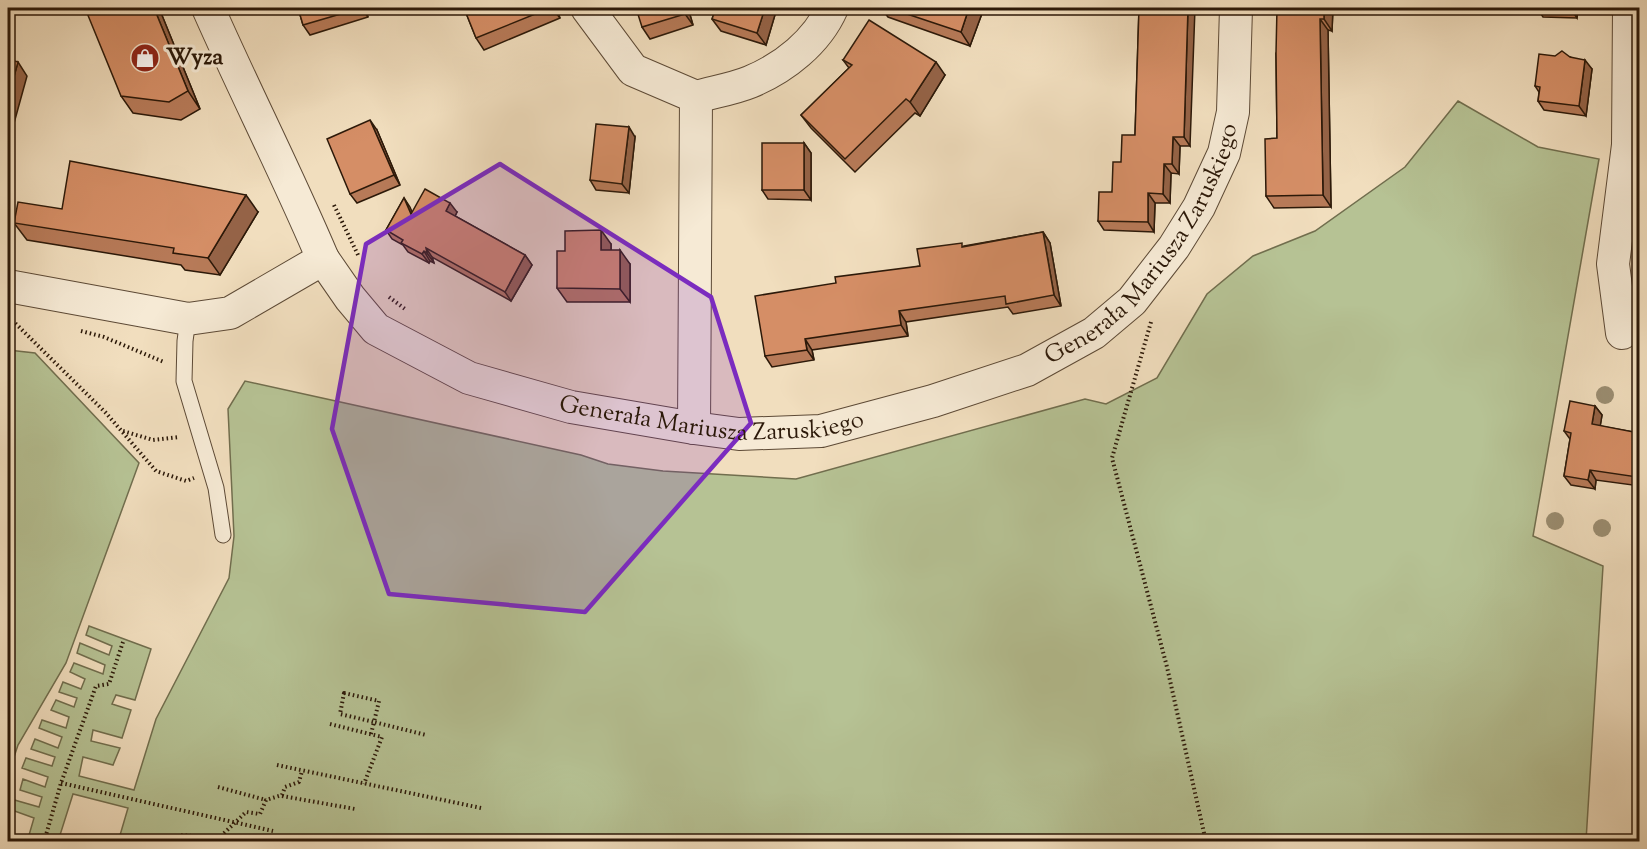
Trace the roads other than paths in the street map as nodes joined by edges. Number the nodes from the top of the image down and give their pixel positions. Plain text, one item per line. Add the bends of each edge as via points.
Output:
1 (208, 8) edge
2 (587, 8) edge
3 (832, 8) edge
4 (1236, 8) edge
5 (1629, 8) edge
6 (696, 97) junction
7 (323, 259) junction
8 (8, 286) edge
9 (188, 320) junction
10 (1622, 333) dead end
11 (694, 428) junction
12 (224, 535) dead end

1 - 7 street, Generała Mariusza Zaruskiego
2 - 6 street via 633,70
3 - 6 street via 809,43 781,67 749,83
4 - 11 street, Generała Mariusza Zaruskiego via 1233,112 1224,153 1199,207 1174,247 1132,301 1094,333 1027,370 933,401 821,431 739,434
5 - 10 street via 1628,145 1613,264
6 - 11 street
7 - 9 street via 230,313
7 - 11 street, Generała Mariusza Zaruskiego via 375,329 469,378 571,407
8 - 9 street
9 - 12 lane via 184,381 211,470

